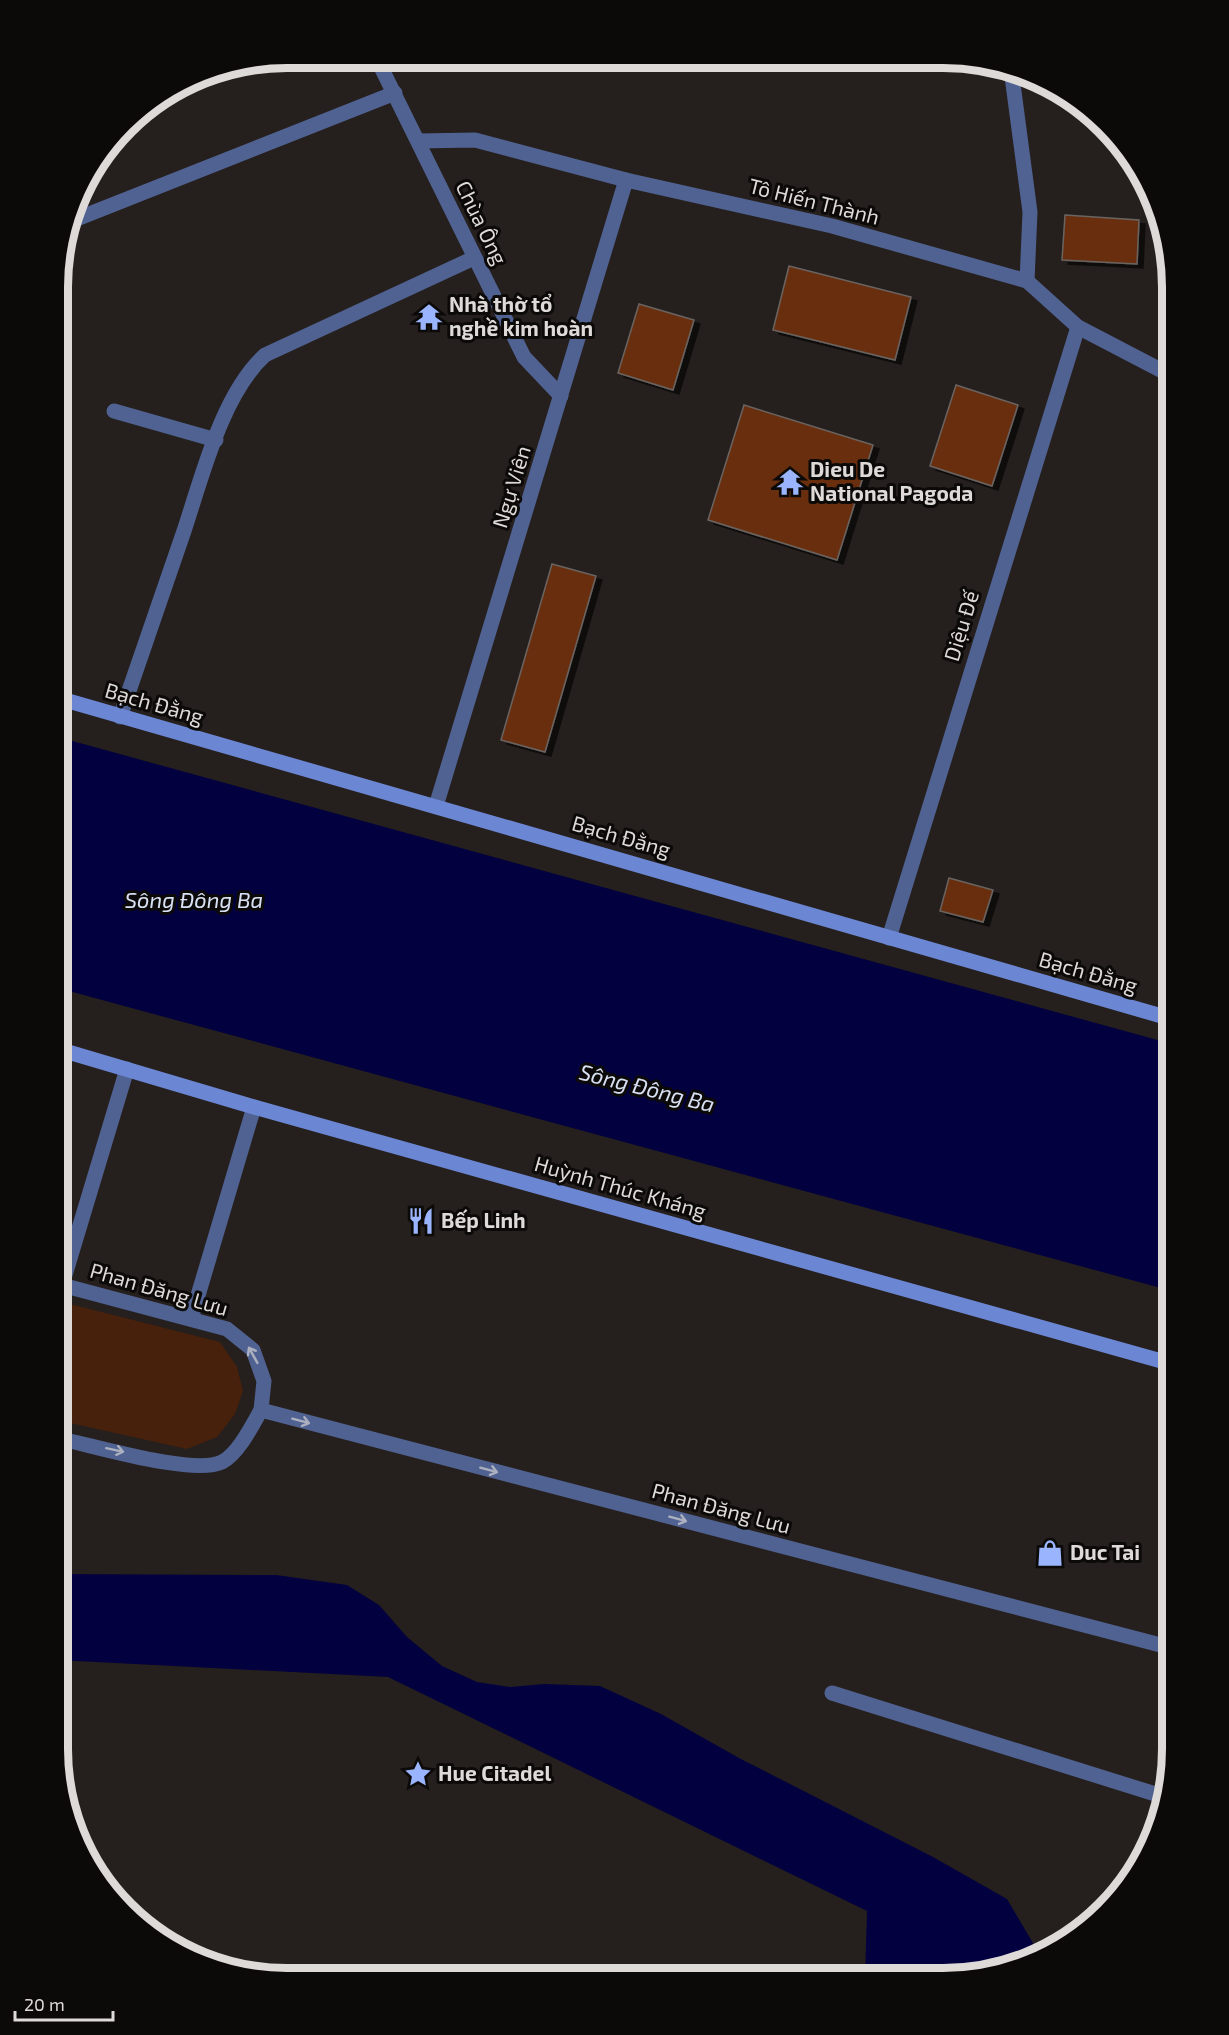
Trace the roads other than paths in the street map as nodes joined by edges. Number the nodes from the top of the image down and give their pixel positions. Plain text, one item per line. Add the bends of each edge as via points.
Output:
1 (382, 68) edge
2 (1012, 79) edge
3 (395, 93) junction
4 (418, 141) junction
5 (626, 180) junction
6 (78, 218) edge
7 (474, 258) junction
8 (1027, 281) junction
9 (1078, 327) junction
10 (1162, 371) edge
11 (561, 396) junction
12 (114, 411) dead end
13 (216, 440) junction
14 (68, 701) edge
15 (120, 717) junction
16 (436, 806) junction
17 (889, 938) junction
18 (1162, 1016) edge
19 (68, 1052) edge
20 (127, 1070) junction
21 (254, 1107) junction
22 (68, 1258) edge
23 (68, 1286) edge
24 (190, 1319) junction
25 (1162, 1361) edge
26 (261, 1410) junction
27 (68, 1440) edge
28 (1162, 1645) edge
29 (832, 1693) dead end
30 (1156, 1794) edge

1 - 3 street, Chùa Ông
2 - 8 street via 1030,212
3 - 4 street, Chùa Ông
3 - 6 street
4 - 5 street, Tô Hiến Thành via 475,140
4 - 7 street, Chùa Ông
5 - 8 street, Tô Hiến Thành via 832,226
5 - 11 street, Ngự Viên
7 - 11 street, Chùa Ông via 524,357
7 - 13 street via 265,355 236,390
8 - 9 street, Tô Hiến Thành
9 - 10 street, Tô Hiến Thành
9 - 17 street, Diệu Đế
11 - 16 street, Ngự Viên
12 - 13 street
13 - 15 street
14 - 15 street, Bạch Đằng
15 - 16 street, Bạch Đằng
16 - 17 street, Bạch Đằng
17 - 18 street, Bạch Đằng
19 - 20 street, Huỳnh Thúc Kháng
20 - 21 street, Huỳnh Thúc Kháng
20 - 22 street
21 - 24 street
21 - 25 street, Huỳnh Thúc Kháng
23 - 24 street, Phan Đăng Lưu
26 -> 24 street, Phan Đăng Lưu via 264,1382 253,1350 227,1329
27 -> 26 street, Phan Đăng Lưu via 194,1467 222,1462 245,1439
26 -> 28 street, Phan Đăng Lưu
29 - 30 street

